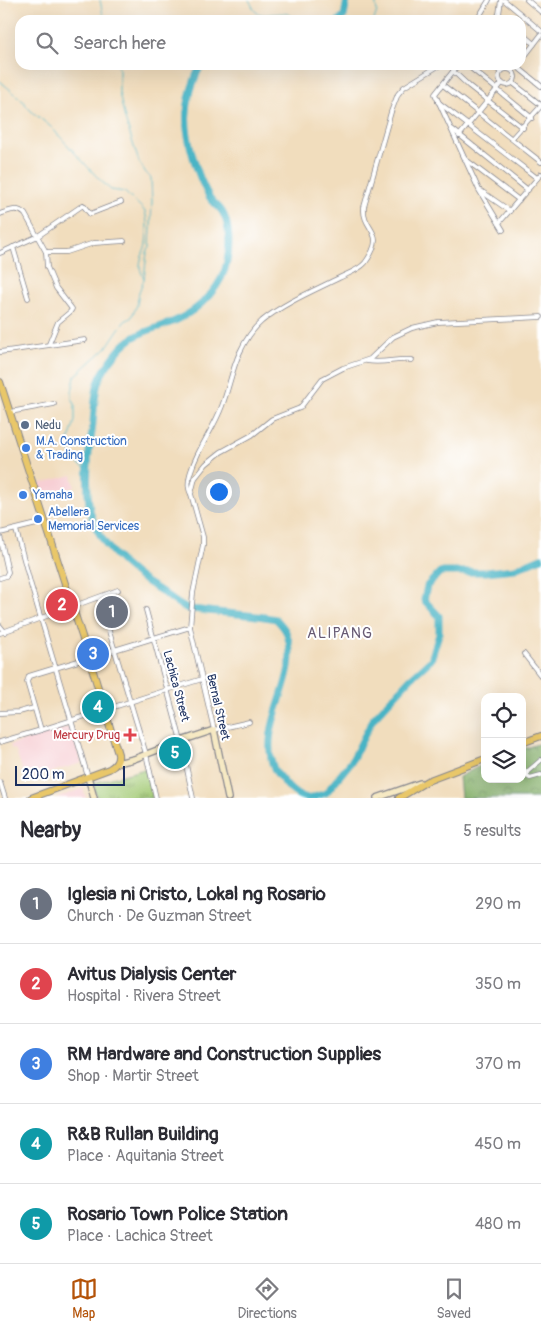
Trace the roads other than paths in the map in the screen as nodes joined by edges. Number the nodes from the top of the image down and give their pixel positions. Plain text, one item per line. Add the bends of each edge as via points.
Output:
1 (489, 0) edge
2 (503, 0) edge
3 (527, 0) edge
4 (541, 12) edge
5 (499, 14) edge
6 (480, 15) edge
7 (521, 15) edge
8 (526, 19) edge
9 (541, 31) edge
10 (541, 36) edge
11 (526, 37) edge
12 (534, 44) junction
13 (526, 55) edge
14 (432, 70) edge
15 (473, 70) edge
16 (498, 70) edge
17 (523, 70) edge
18 (453, 71) joint
19 (501, 72) junction
20 (512, 72) joint
21 (502, 83) junction
22 (513, 83) junction
23 (443, 84) junction
24 (541, 86) edge
25 (497, 89) junction
26 (487, 100) junction
27 (438, 101) junction
28 (541, 106) edge
29 (477, 112) junction
30 (532, 118) junction
31 (468, 125) junction
32 (450, 128) junction
33 (523, 128) junction
34 (459, 136) junction
35 (512, 138) junction
36 (455, 141) junction
37 (464, 158) junction
38 (541, 162) edge
39 (541, 174) edge
40 (537, 178) junction
41 (479, 190) junction
42 (528, 190) junction
43 (519, 200) junction
44 (121, 202) dead end
45 (510, 211) junction
46 (0, 214) edge
47 (499, 223) junction
48 (503, 230) dead end
49 (38, 236) junction
50 (124, 241) dead end
51 (13, 247) junction
52 (0, 252) edge
53 (46, 252) junction
54 (28, 298) dead end
55 (541, 317) edge
56 (85, 340) dead end
57 (49, 344) junction
58 (0, 352) edge
59 (412, 360) dead end
60 (366, 361) junction
61 (0, 382) edge
62 (54, 404) dead end
63 (10, 412) junction
64 (191, 494) junction
65 (45, 522) junction
66 (16, 530) junction
67 (0, 535) edge
68 (2, 552) edge
69 (6, 564) junction
70 (0, 565) edge
71 (0, 578) edge
72 (118, 590) dead end
73 (99, 598) junction
74 (72, 606) junction
75 (146, 610) dead end
76 (40, 619) junction
77 (0, 626) edge
78 (190, 628) junction
79 (5, 632) junction
80 (0, 633) edge
81 (153, 638) junction
82 (114, 650) junction
83 (524, 654) dead end
84 (89, 658) junction
85 (56, 668) junction
86 (541, 676) edge
87 (202, 680) junction
88 (166, 691) junction
89 (130, 702) junction
90 (34, 708) junction
91 (106, 710) junction
92 (0, 713) edge
93 (71, 720) junction
94 (249, 722) dead end
95 (41, 730) junction
96 (214, 730) junction
97 (541, 736) edge
98 (180, 741) junction
99 (0, 742) edge
100 (526, 742) edge
101 (146, 754) junction
102 (541, 760) edge
103 (481, 761) edge
104 (116, 763) junction
105 (541, 775) edge
106 (88, 777) junction
107 (427, 781) junction
108 (0, 782) edge
109 (5, 798) edge
110 (31, 798) edge
111 (94, 798) edge
112 (156, 798) edge
113 (193, 798) edge
114 (228, 798) edge
115 (377, 798) edge
116 (399, 798) edge

1 - 6 street
2 - 5 street
2 - 7 street
3 - 4 street
8 - 9 street
10 - 12 street
11 - 12 street
12 - 13 street
14 - 64 street, Bernal Street via 401,90 391,112 364,207 364,218 375,238 372,250 361,267 281,308 253,331 240,352 222,408 192,469
15 - 25 street
16 - 19 street
17 - 24 street
18 - 23 street
18 - 26 street
19 - 20 street
19 - 21 street
20 - 22 street via 515,77
21 - 22 street
21 - 25 street
22 - 28 street
23 - 27 street via 435,94
23 - 29 street
25 - 26 street
25 - 30 street
26 - 29 street
26 - 33 street
27 - 31 street
27 - 32 street
28 - 30 street
29 - 31 street
29 - 35 street
30 - 33 street
31 - 34 street
31 - 40 street
32 - 34 street
32 - 36 street
33 - 35 street
34 - 36 street
34 - 42 street
35 - 38 street
36 - 37 street
37 - 41 street
37 - 43 street
39 - 40 street
40 - 42 street
41 - 45 street
41 - 47 street
42 - 43 street
43 - 45 street
44 - 49 street via 90,214 83,205
45 - 47 street
46 - 49 street via 14,209 22,211
47 - 48 street
49 - 51 street
49 - 53 street
50 - 53 street via 94,243 67,252
51 - 52 street
51 - 54 street
53 - 57 street via 47,267 56,288 72,309 58,322
55 - 60 street via 438,322 421,326 393,337
56 - 57 street
57 - 58 street
59 - 60 street
60 - 64 street via 328,375 300,408 272,419 214,457 195,478
61 - 63 main road
62 - 63 street
63 - 65 main road
64 - 78 street, Bernal Street via 203,545
65 - 66 street
65 - 74 main road
66 - 67 street
66 - 76 street
67 - 68 street
68 - 69 street
69 - 70 street
69 - 71 street via 8,574
72 - 73 street
73 - 74 street
73 - 82 street
74 - 76 street
74 - 84 main road
75 - 81 street, Lachica Street
76 - 79 street
76 - 85 street
77 - 79 street
78 - 81 street
78 - 87 street, Bernal Street
79 - 80 street
81 - 82 street
81 - 88 street, Lachica Street
82 - 84 street
82 - 89 street
83 - 86 street
84 - 85 street
84 - 91 main road
85 - 90 street via 28,678
85 - 93 street
87 - 88 street
87 - 96 street, Bernal Street
88 - 89 street
88 - 98 street, Lachica Street
89 - 91 street
89 - 101 street
90 - 92 street
90 - 95 street
91 - 93 street
91 - 104 main road via 117,747 119,758
93 - 95 street
93 - 106 street
94 - 96 street
95 - 99 street
96 - 98 main road
96 - 114 main road, Bernal Street
97 - 100 main road
98 - 101 main road
98 - 113 street, Lachica Street
101 - 104 main road
101 - 112 street
102 - 105 street via 527,772 527,776
103 - 107 main road
104 - 106 main road
106 - 110 main road
106 - 111 main road
107 - 115 main road
107 - 116 main road
108 - 109 street

